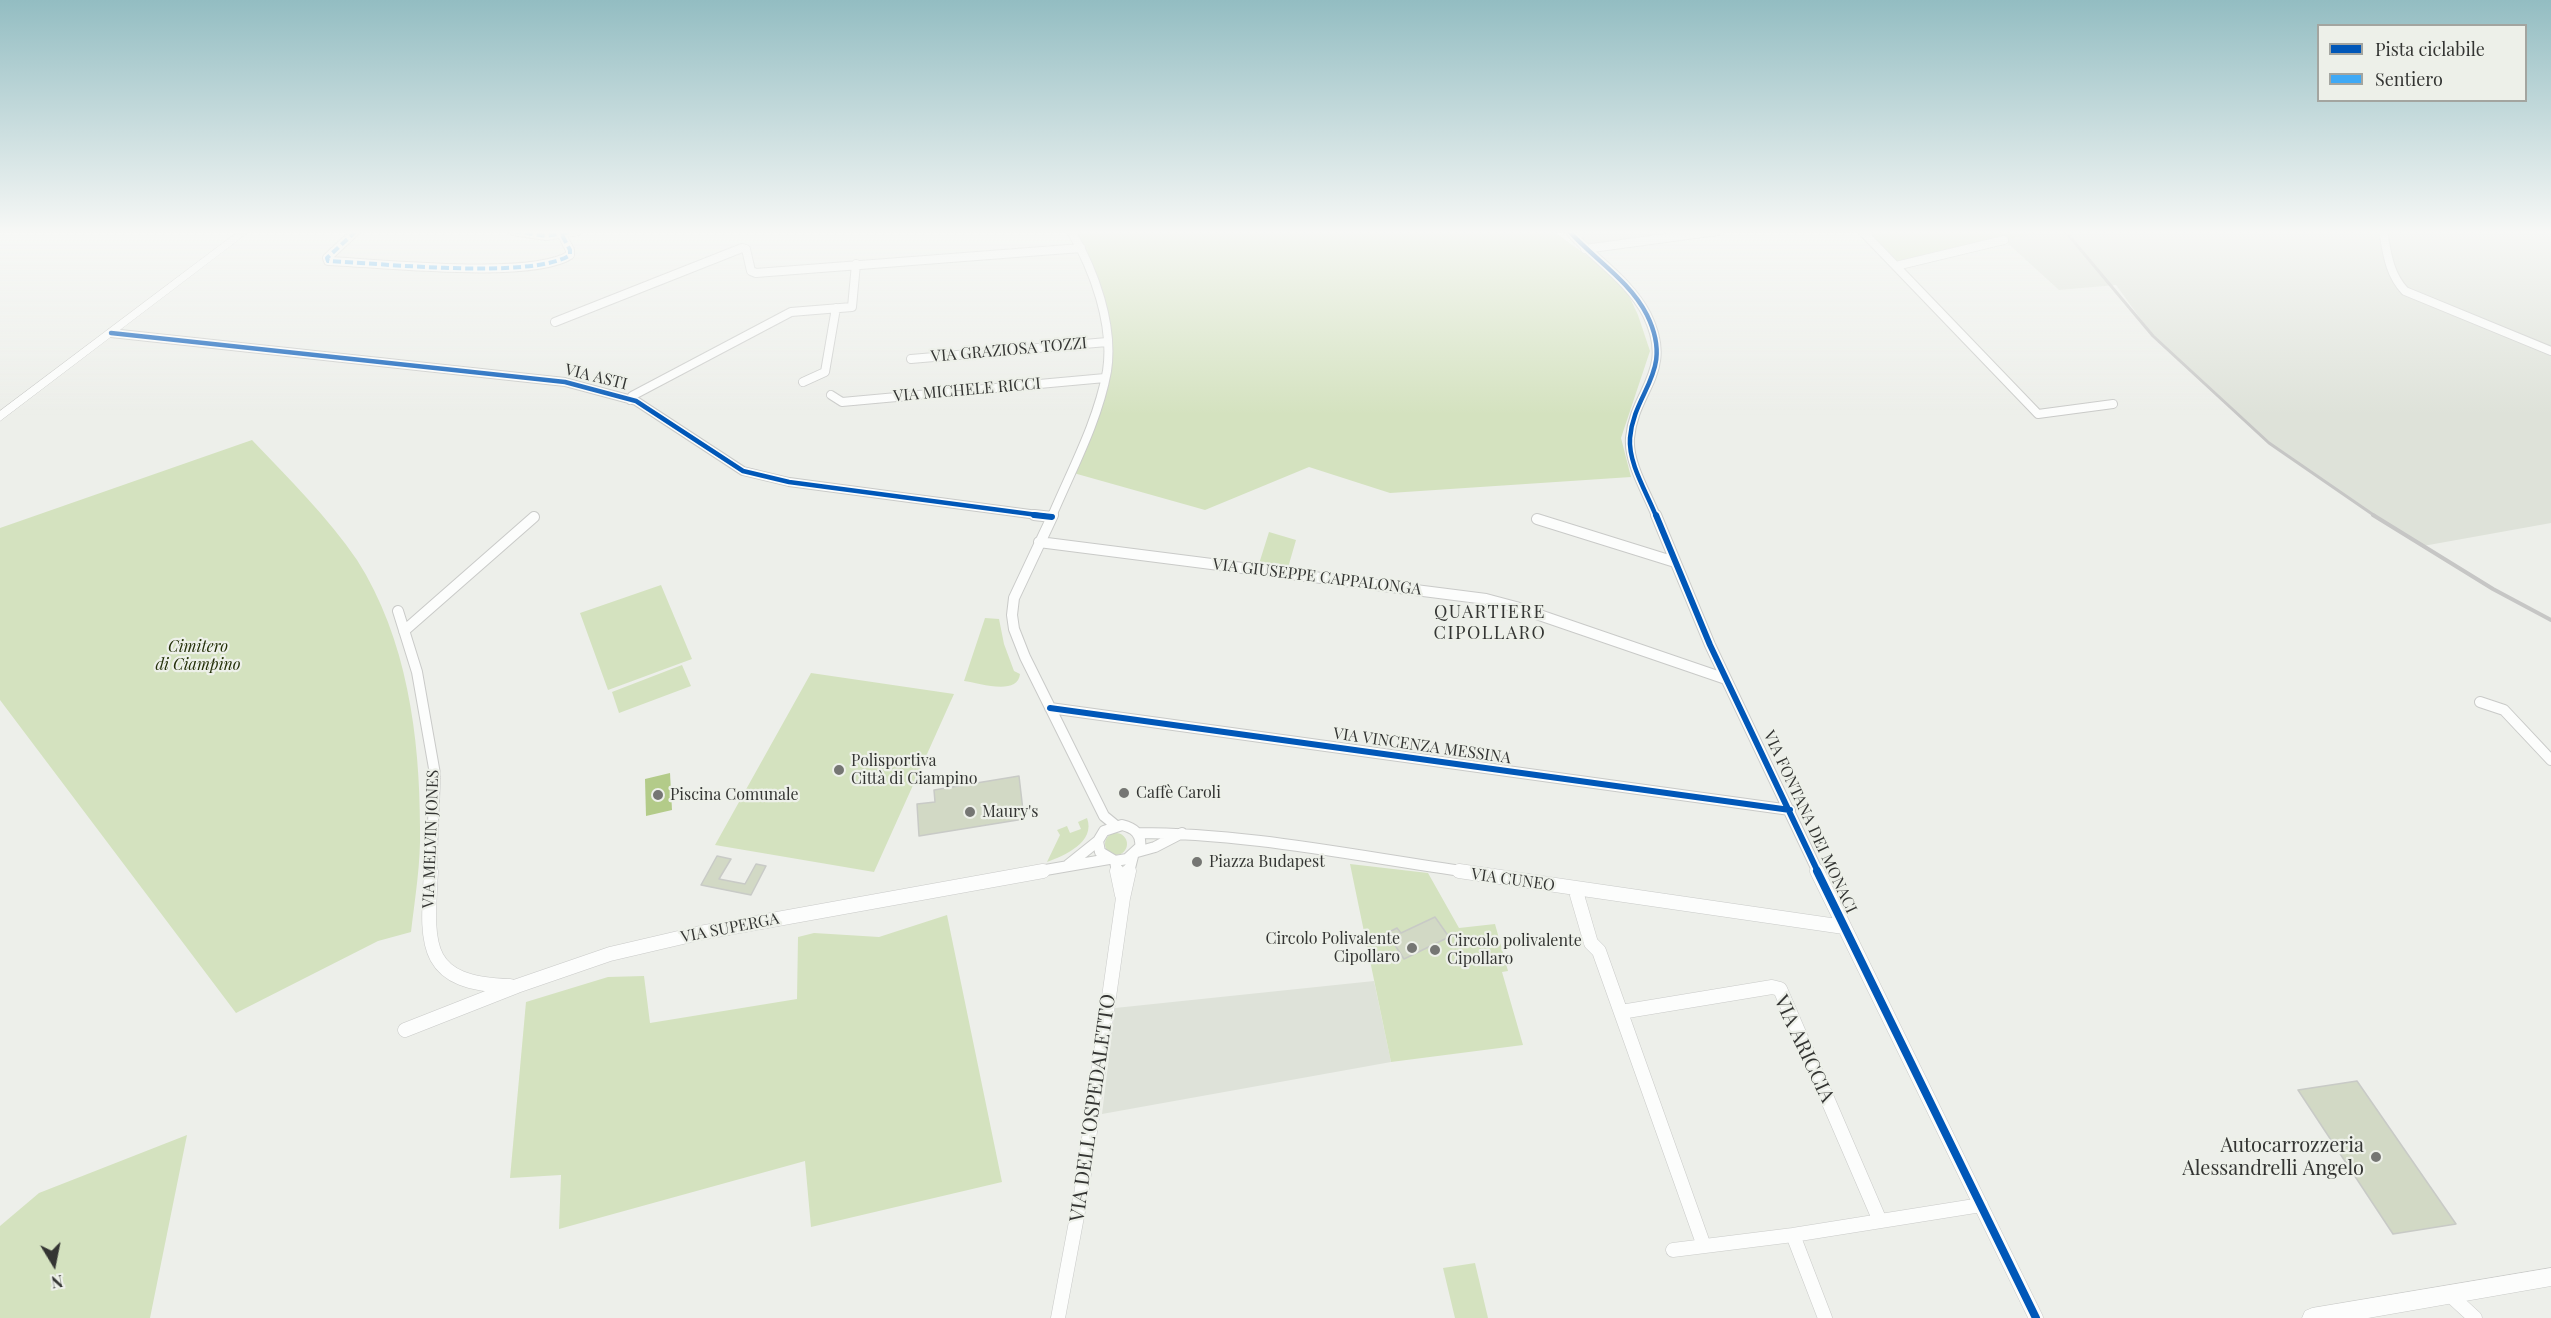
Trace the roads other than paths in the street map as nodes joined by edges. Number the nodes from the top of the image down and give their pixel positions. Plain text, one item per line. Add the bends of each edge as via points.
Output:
1 (164, 293) edge
2 (630, 293) edge
3 (854, 293) edge
4 (1097, 293) edge
5 (1633, 293) edge
6 (1923, 293) edge
7 (2408, 293) edge
8 (836, 308) junction
9 (555, 322) dead end
10 (111, 333) junction
11 (1107, 342) junction
12 (2551, 351) edge
13 (911, 358) dead end
14 (1105, 378) junction
15 (803, 382) dead end
16 (831, 395) dead end
17 (630, 400) junction
18 (2113, 404) dead end
19 (0, 417) edge
20 (1052, 516) junction
21 (534, 517) dead end
22 (1537, 519) dead end
23 (1039, 542) junction
24 (1675, 562) junction
25 (398, 611) dead end
26 (404, 631) junction
27 (1726, 679) junction
28 (2480, 702) dead end
29 (1050, 708) junction
30 (2551, 760) edge
31 (1790, 810) junction
32 (1104, 816) junction
33 (1116, 825) junction
34 (1138, 832) junction
35 (1182, 833) junction
36 (1099, 838) junction
37 (1135, 854) junction
38 (1112, 860) junction
39 (1066, 867) junction
40 (1577, 895) dead end
41 (1123, 898) junction
42 (1844, 927) junction
43 (517, 986) junction
44 (1621, 1012) junction
45 (405, 1030) dead end
46 (1981, 1205) junction
47 (1880, 1221) junction
48 (1793, 1235) junction
49 (1704, 1246) junction
50 (1673, 1250) dead end
51 (2551, 1277) edge
52 (2450, 1295) junction
53 (2371, 1313) edge
54 (1058, 1318) edge
55 (1825, 1318) edge
56 (2036, 1318) edge
57 (2312, 1318) edge
58 (2475, 1318) edge

1 - 10 main road
2 - 9 street
3 - 8 street via 853,305
4 - 11 street
5 - 24 street, VIA FONTANA DEI MONACI via 1658,347 1656,371 1629,440 1635,465
6 - 18 street via 2038,414
7 - 12 street
8 - 15 street via 825,372
8 - 17 street via 791,312
10 - 17 street, VIA ASTI via 563,381
10 - 19 main road
11 - 13 street, VIA GRAZIOSA TOZZI
11 - 14 street
14 - 16 street, VIA MICHELE RICCI via 842,402
14 - 20 street via 1098,406
17 - 20 street, VIA ASTI via 745,472 789,482
20 - 23 street
21 - 26 street
22 - 24 street
23 - 27 street, VIA GIUSEPPE CAPPALONGA via 1486,599
23 - 29 street via 1014,598 1012,615 1024,657
24 - 27 street, VIA FONTANA DEI MONACI
25 - 26 street, VIA MELVIN JONES
26 - 43 street, VIA MELVIN JONES via 417,672 435,774 428,929 432,948 444,970 457,977 476,984
27 - 31 street, VIA FONTANA DEI MONACI
28 - 30 street via 2504,710
29 - 31 street, VIA VINCENZA MESSINA
29 - 32 street
31 - 42 street, VIA FONTANA DEI MONACI
32 - 33 street
32 - 36 street
33 - 34 street
33 - 36 street
34 - 35 street, VIA CUNEO
34 - 37 street via 1141,843
35 - 37 street
35 - 42 street, VIA CUNEO
36 - 38 street via 1100,852
36 - 39 street, VIA SUPERGA
37 - 38 street
37 - 41 street, VIA DELL'OSPEDALETTO
38 - 39 street, VIA SUPERGA
38 - 41 street, VIA DELL'OSPEDALETTO
39 - 43 street, VIA SUPERGA via 700,933 610,954
40 - 44 street via 1591,943 1599,951
41 - 54 street, VIA DELL'OSPEDALETTO via 1081,1195
42 - 46 street, VIA FONTANA DEI MONACI
43 - 45 street, VIA SUPERGA
44 - 47 street, VIA ARICCIA via 1772,987 1780,989
44 - 49 street
46 - 47 street
46 - 56 street, VIA FONTANA DEI MONACI
47 - 48 street
48 - 49 street
48 - 55 street
49 - 50 street
51 - 52 main road
52 - 53 main road
52 - 58 street
53 - 57 main road

